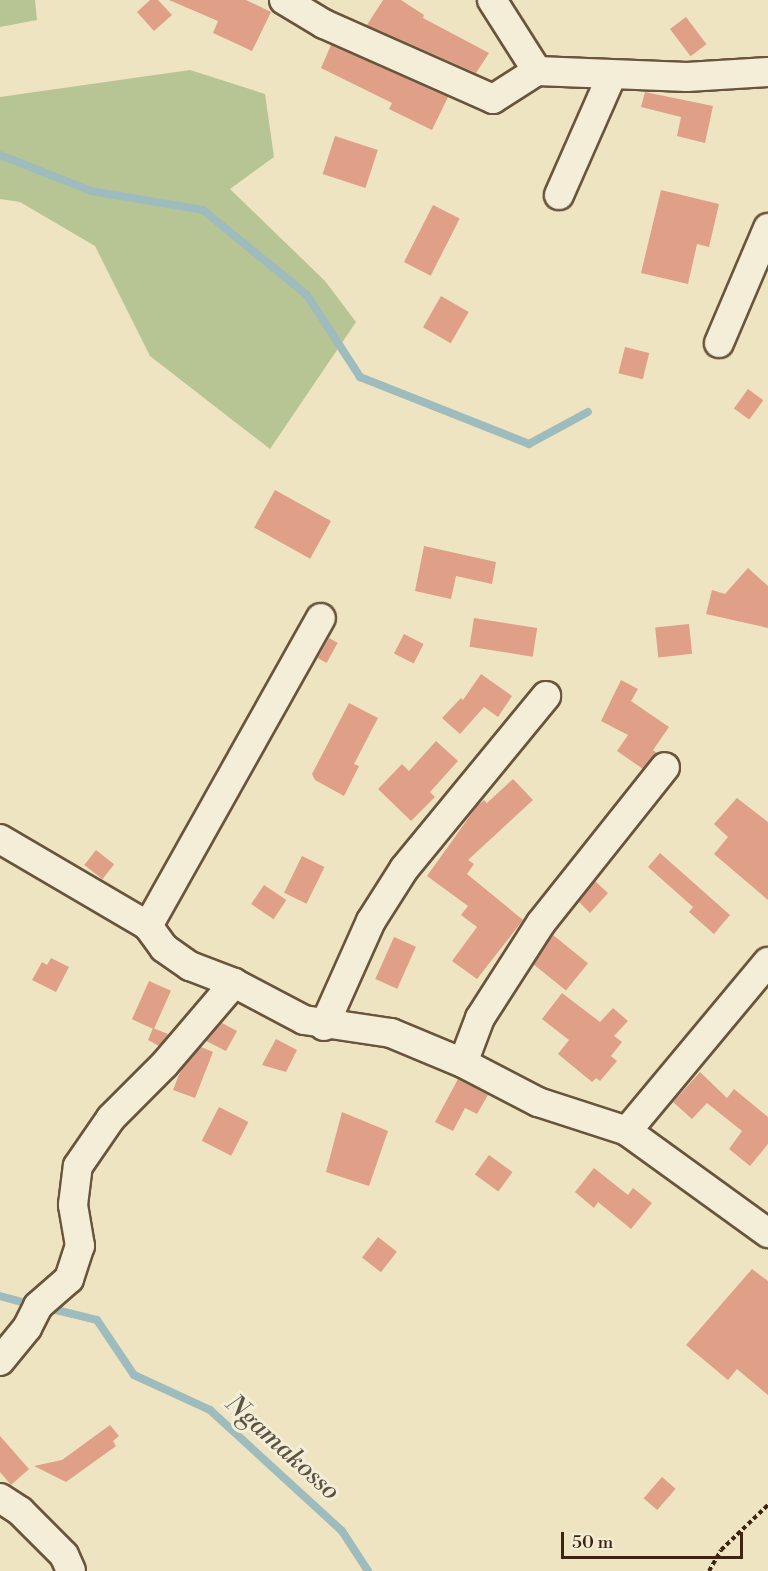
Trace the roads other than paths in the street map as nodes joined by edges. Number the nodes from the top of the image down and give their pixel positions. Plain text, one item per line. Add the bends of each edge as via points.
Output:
1 (284, 0) edge
2 (492, 0) edge
3 (537, 71) junction
4 (768, 72) edge
5 (612, 75) junction
6 (559, 195) dead end
7 (768, 228) edge
8 (719, 344) dead end
9 (321, 618) dead end
10 (546, 696) dead end
11 (665, 767) dead end
12 (3, 848) edge
13 (148, 926) junction
14 (768, 962) edge
15 (234, 983) junction
16 (324, 1026) junction
17 (463, 1063) junction
18 (627, 1131) junction
19 (768, 1233) edge
20 (0, 1361) edge
21 (0, 1498) edge
22 (71, 1571) edge

1 - 3 street via 324,24 487,98 499,97
2 - 3 street
3 - 5 street
4 - 5 street via 687,77
5 - 6 street
7 - 8 street
9 - 13 street
10 - 16 street via 404,869 371,921
11 - 17 street via 541,923 480,1018
12 - 13 street
13 - 15 street via 164,948 190,966
14 - 18 street
15 - 16 street via 304,1020
15 - 20 street via 164,1065 111,1118 78,1166 73,1205 80,1246 69,1279 38,1306 27,1328
16 - 17 street via 391,1033
17 - 18 street via 538,1102
18 - 19 street
21 - 22 street via 20,1511 64,1555

